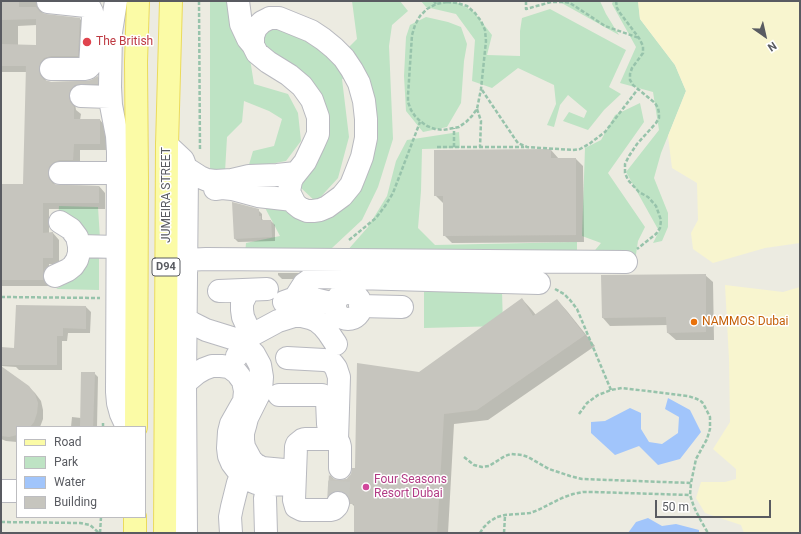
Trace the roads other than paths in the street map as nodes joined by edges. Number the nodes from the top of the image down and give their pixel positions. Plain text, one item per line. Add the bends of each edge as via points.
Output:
1 (138, 1) edge
2 (171, 1) edge
3 (240, 1) edge
4 (48, 2) dead end
5 (115, 7) edge
6 (92, 12) junction
7 (270, 18) junction
8 (253, 45) junction
9 (100, 66) junction
10 (51, 68) dead end
11 (80, 96) dead end
12 (110, 97) junction
13 (167, 145) junction
14 (193, 172) junction
15 (60, 173) dead end
16 (296, 173) junction
17 (118, 174) junction
18 (232, 184) junction
19 (187, 200) junction
20 (293, 200) junction
21 (60, 222) dead end
22 (79, 246) junction
23 (117, 247) junction
24 (186, 260) junction
25 (626, 262) road end
26 (55, 276) dead end
27 (539, 283) road end
28 (267, 289) dead end
29 (219, 291) dead end
30 (245, 293) junction
31 (295, 298) junction
32 (402, 307) dead end
33 (186, 319) junction
34 (249, 338) junction
35 (331, 346) dead end
36 (287, 358) dead end
37 (229, 367) junction
38 (185, 382) junction
39 (279, 395) dead end
40 (127, 426) edge
41 (136, 426) edge
42 (333, 440) junction
43 (340, 468) tunnel mouth
44 (248, 469) junction
45 (295, 477) junction
46 (1, 491) edge
47 (16, 491) edge
48 (264, 491) junction
49 (338, 503) dead end
50 (165, 533) edge
51 (186, 533) edge
52 (231, 533) edge
53 (239, 533) edge
54 (266, 533) edge

1 - 41 main road, D94
2 - 13 main road, JUMEIRA STREET / D94
3 - 7 street via 252,11
3 - 8 street via 241,24
4 - 6 street via 86,6
5 - 6 street
5 - 9 street via 111,32
6 - 9 street
7 - 8 street via 256,28
7 - 20 street via 279,18 311,31 334,48 352,70 364,101 366,138 356,175 350,185 342,196 320,210 307,211
8 - 16 street via 257,53 302,86 312,100 318,117 318,134 305,162
9 - 10 street via 84,69
9 - 12 street
11 - 12 street
12 - 17 street via 117,136
13 - 14 street
13 - 50 main road, JUMEIRA STREET / D94
14 - 18 street via 207,180
14 - 19 street
15 - 17 street
16 - 18 street via 250,176
16 - 20 street via 290,186 290,196
17 - 23 street
18 - 19 street via 200,193
18 - 20 street via 258,196
19 - 24 street
21 - 22 street via 74,232
22 - 23 street
22 - 26 street via 77,260 73,266
23 - 40 street via 116,392
24 - 25 street
24 - 33 street
27 - 31 street via 318,277 304,284
28 - 30 street
29 - 30 street
30 - 34 street via 242,310
31 - 32 street via 335,304 337,299 346,293 356,296 360,306
31 - 34 street via 284,302
33 - 34 street via 206,330
33 - 38 street
34 - 35 street via 267,345 280,333 300,328 313,332
34 - 37 street
34 - 44 street via 262,377 261,390 243,433
36 - 42 street via 324,360 336,368 339,377
37 - 38 street via 216,366 204,369
37 - 44 street via 243,381 245,391 244,401 229,432 229,456 232,463
38 - 51 street
39 - 42 street via 325,397
42 - 43 street via 339,443 340,447
42 - 45 street via 305,439 299,442 296,447
44 - 45 street via 269,469
44 - 48 street via 248,480
44 - 52 street via 232,507
45 - 48 street
45 - 49 street via 294,504 299,509 330,510
46 - 47 street
48 - 53 street via 255,491 243,508 239,518
48 - 54 street

